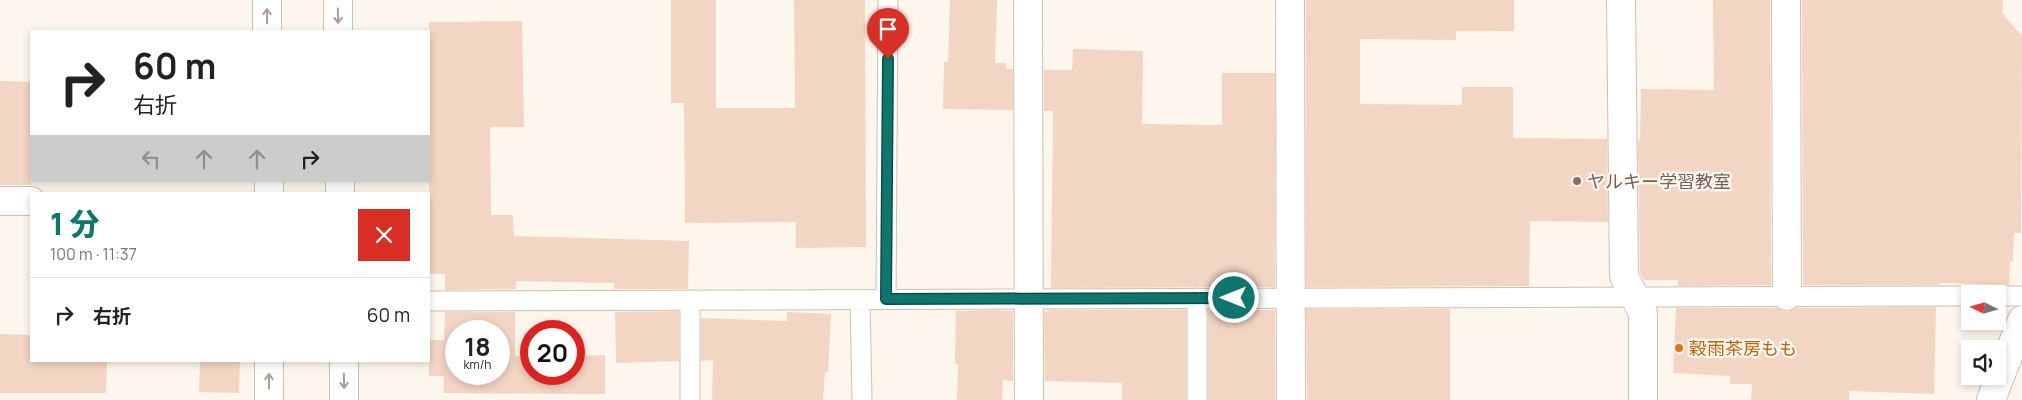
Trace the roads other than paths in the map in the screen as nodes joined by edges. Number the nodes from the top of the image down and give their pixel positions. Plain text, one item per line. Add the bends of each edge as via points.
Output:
1 (267, 0) edge
2 (338, 0) edge
3 (888, 0) edge
4 (1028, 0) edge
5 (1290, 0) edge
6 (1621, 0) edge
7 (1786, 0) edge
8 (267, 30) edge
9 (338, 30) edge
10 (30, 201) edge
11 (0, 202) edge
12 (1634, 296) junction
13 (1787, 296) junction
14 (1961, 296) edge
15 (2006, 296) edge
16 (2022, 296) edge
17 (1196, 298) junction
18 (1291, 298) junction
19 (886, 299) junction
20 (1028, 299) junction
21 (690, 300) junction
22 (860, 300) junction
23 (430, 301) edge
24 (2022, 320) edge
25 (269, 362) edge
26 (344, 362) edge
27 (269, 400) edge
28 (344, 400) edge
29 (690, 400) edge
30 (862, 400) edge
31 (1029, 400) edge
32 (1197, 400) edge
33 (1291, 400) edge
34 (1643, 400) edge
35 (1992, 400) edge

8 -> 1 street
2 -> 9 street
3 - 19 lane
4 - 20 street
5 - 18 street
6 - 12 street via 1624,276
7 - 13 street
10 - 11 street
12 - 13 lane
12 - 18 lane
12 - 34 street via 1643,313
13 - 14 lane
15 - 16 lane
17 - 18 lane
17 - 20 lane
17 - 32 lane
18 - 33 street
19 - 20 lane
19 - 22 lane
20 - 31 street
21 - 22 lane
21 - 23 lane
21 - 29 lane
22 - 30 lane
24 - 35 street
27 -> 25 street
26 -> 28 street

